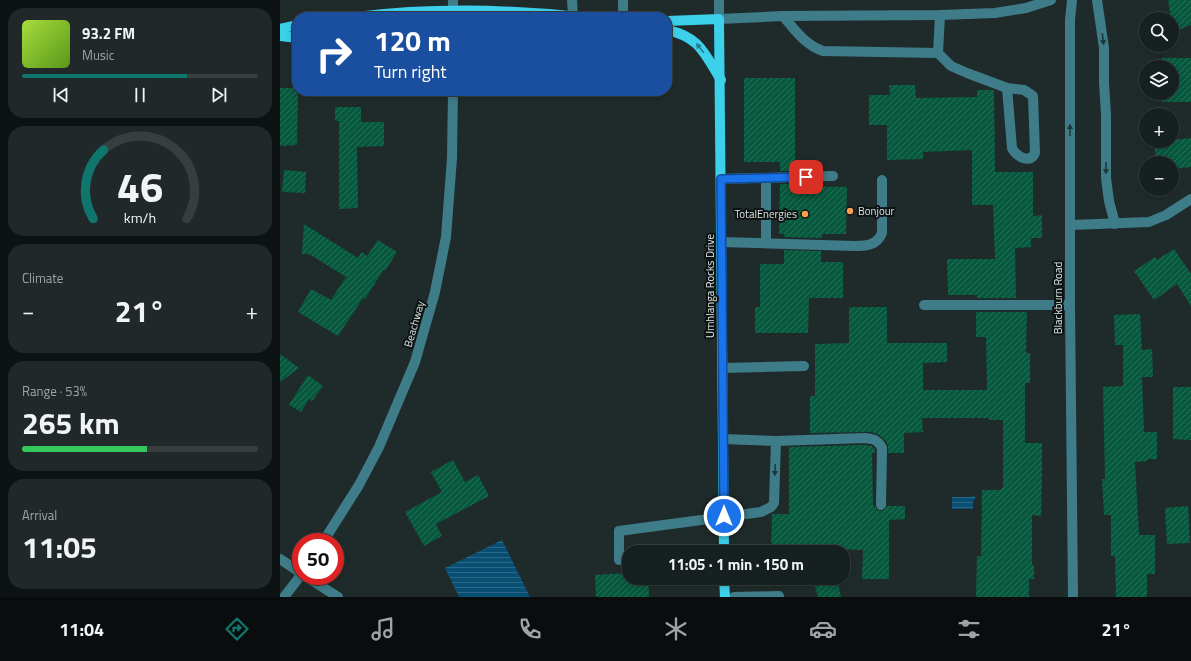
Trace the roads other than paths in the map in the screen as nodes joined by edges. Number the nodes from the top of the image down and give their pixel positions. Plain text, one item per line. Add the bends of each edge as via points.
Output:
1 (572, 0) edge
2 (623, 0) edge
3 (719, 0) edge
4 (1051, 0) edge
5 (1072, 0) edge
6 (1097, 0) edge
7 (453, 9) edge
8 (417, 12) edge
9 (525, 12) edge
10 (575, 12) edge
11 (622, 12) edge
12 (940, 15) junction
13 (783, 16) junction
14 (719, 19) junction
15 (672, 22) edge
16 (292, 26) edge
17 (280, 28) edge
18 (672, 31) edge
19 (280, 36) edge
20 (292, 37) edge
21 (938, 53) junction
22 (721, 80) junction
23 (1007, 88) junction
24 (453, 96) edge
25 (833, 176) dead end
26 (766, 178) junction
27 (721, 179) junction
28 (882, 180) dead end
29 (1191, 199) edge
30 (1115, 224) junction
31 (1070, 225) junction
32 (722, 242) junction
33 (766, 242) junction
34 (924, 304) dead end
35 (1070, 305) junction
36 (804, 366) dead end
37 (723, 368) junction
38 (723, 439) junction
39 (776, 442) junction
40 (881, 505) dead end
41 (724, 516) junction
42 (329, 533) edge
43 (724, 545) edge
44 (280, 559) edge
45 (619, 560) dead end
46 (292, 568) edge
47 (293, 585) edge
48 (319, 585) edge
49 (724, 585) edge
50 (779, 596) edge
51 (284, 597) edge
52 (338, 597) edge
53 (725, 597) edge
54 (734, 597) edge
55 (1073, 597) edge

1 - 10 street
2 - 11 street
3 - 14 street
4 - 12 street via 1026,8 995,13
31 -> 5 street, Blackburn Road
6 -> 30 street via 1104,48 1106,178
7 - 8 main road
7 - 9 main road
12 - 13 street
12 - 21 street
13 - 14 street
13 - 21 street via 800,37 814,48 823,51
14 - 15 main road
14 - 22 main road, Umhlanga Rocks Drive
16 - 17 main road
22 -> 18 main road via 693,40
19 - 20 main road
21 - 23 street via 951,66
22 - 27 main road, Umhlanga Rocks Drive
23 - 23 street via 1024,90 1034,99 1035,153 1030,158 1022,158 1012,148
24 - 42 street, Beachway via 452,158 446,237 435,292 420,346 379,448
25 - 26 street
26 - 27 street
26 - 33 street
27 - 32 main road, Umhlanga Rocks Drive
28 - 33 street via 882,233 874,243 855,246
29 - 30 street via 1166,215 1149,222
30 - 31 street
31 - 35 street, Blackburn Road
32 - 33 street
32 - 37 main road, Umhlanga Rocks Drive
34 - 35 street
35 - 55 street, Blackburn Road
36 - 37 street
37 - 38 main road, Umhlanga Rocks Drive
38 - 39 street
38 - 41 main road, Umhlanga Rocks Drive
39 - 40 street via 874,439 882,448
39 -> 41 street via 774,503 761,512
41 - 43 main road, Umhlanga Rocks Drive
41 - 45 street via 619,531
44 - 46 street
47 - 51 street
48 - 52 street
49 - 53 main road
50 - 54 street

